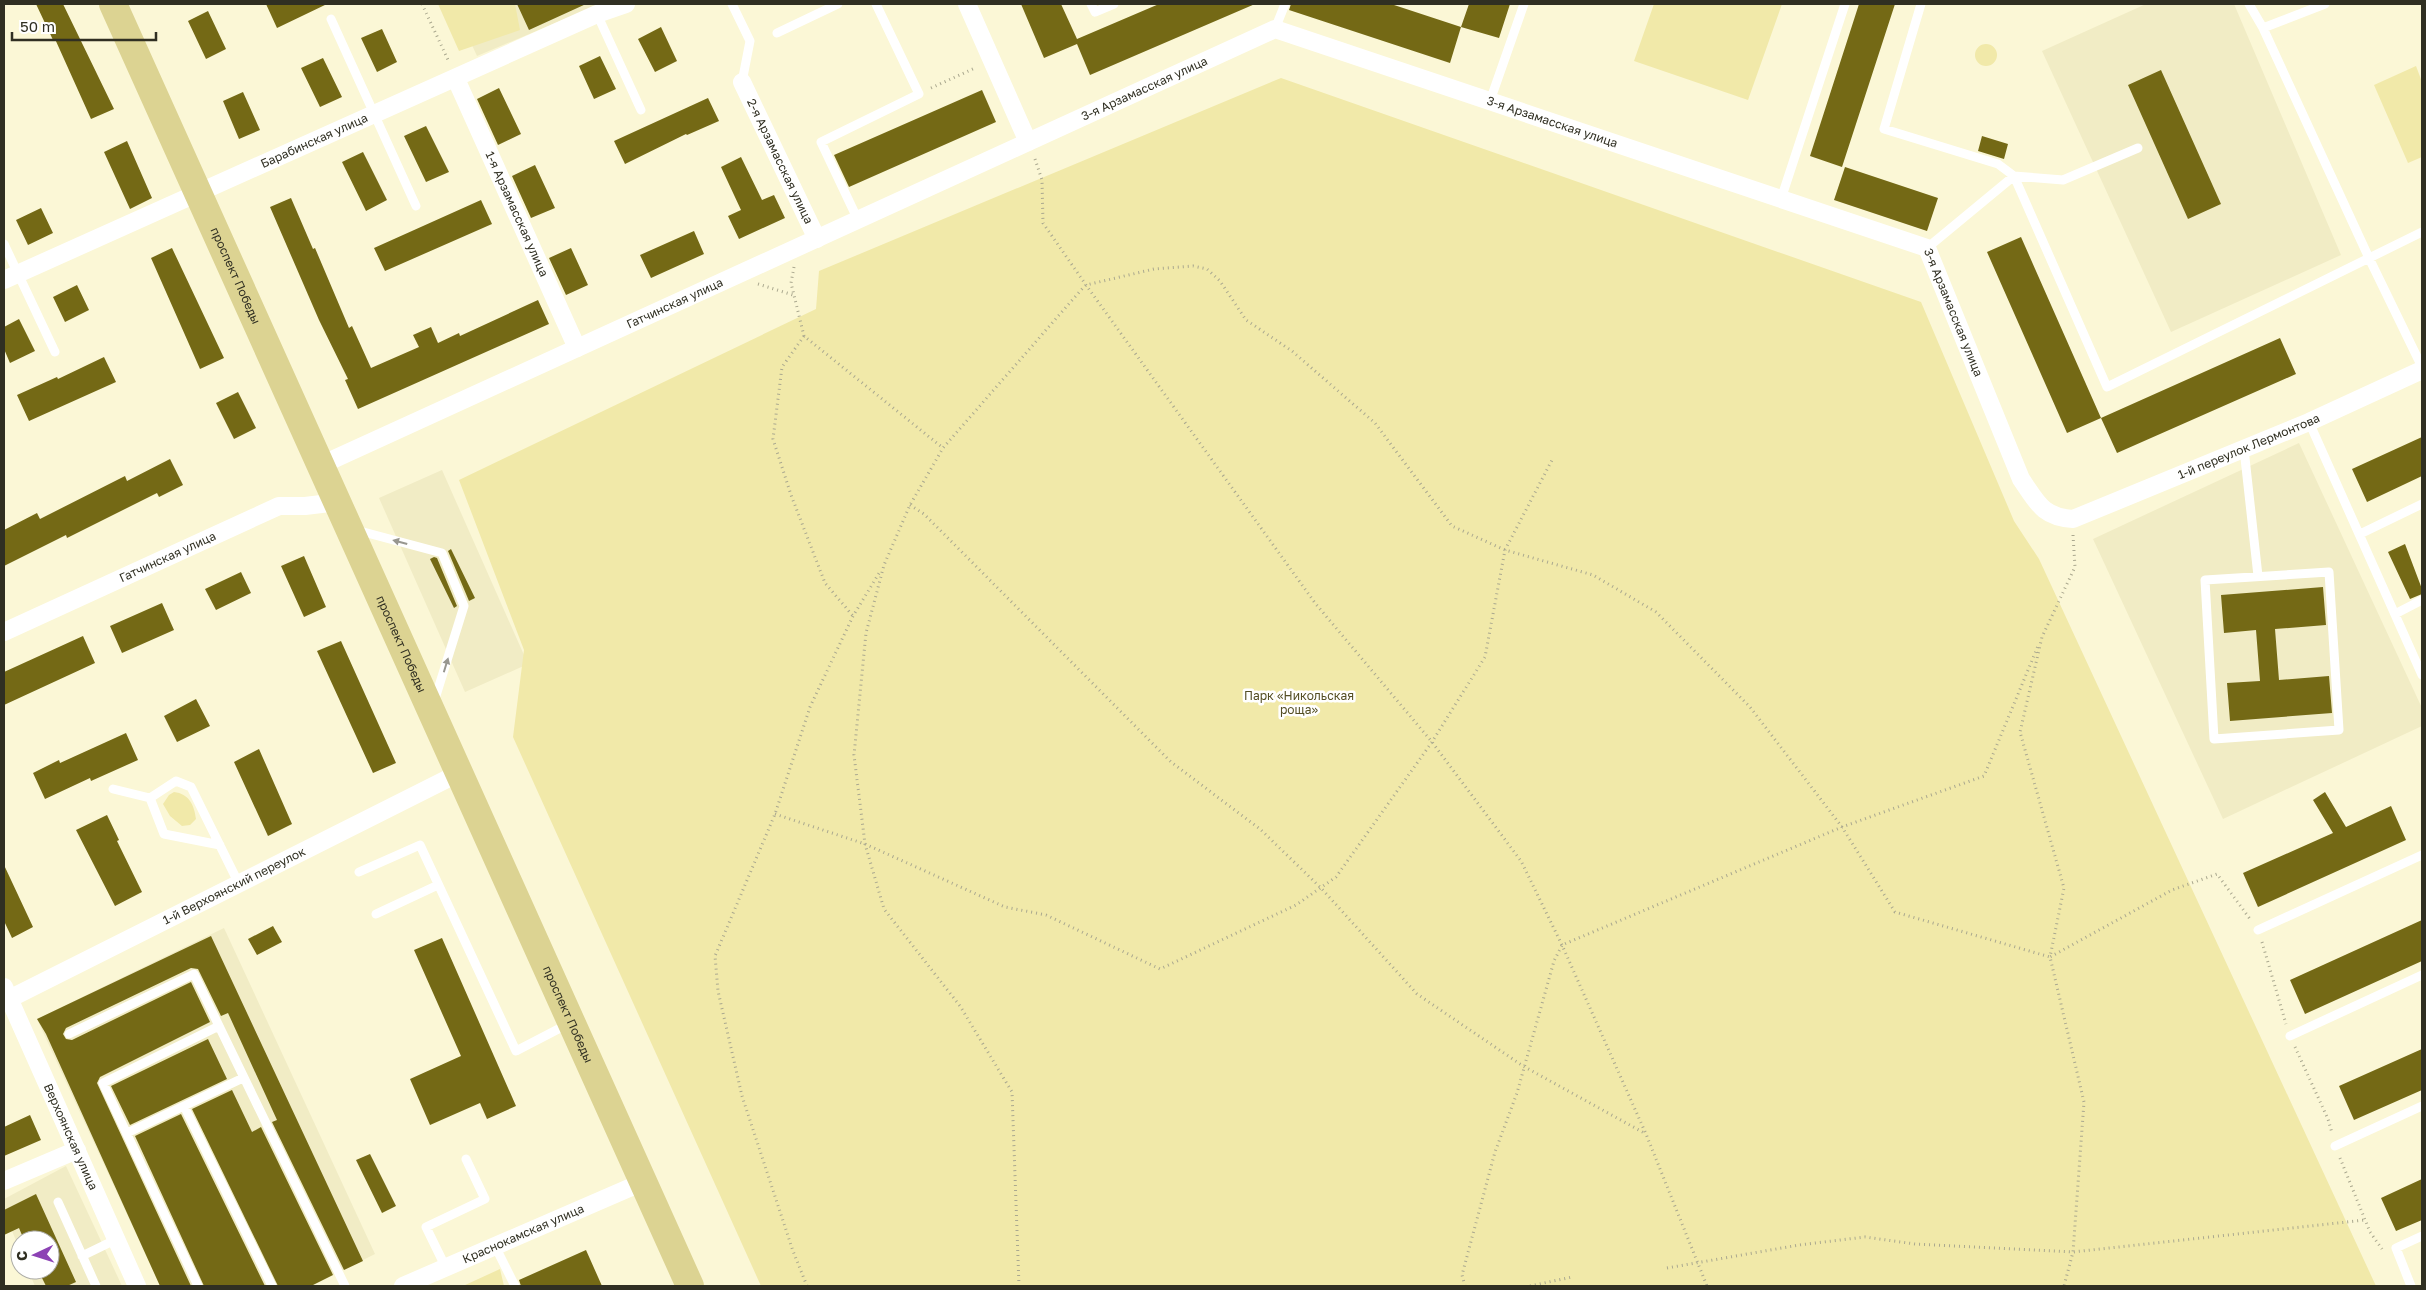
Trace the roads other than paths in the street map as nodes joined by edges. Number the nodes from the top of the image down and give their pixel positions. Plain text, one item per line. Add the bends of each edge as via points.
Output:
1 (113, 4) edge
2 (626, 4) edge
3 (732, 4) edge
4 (838, 4) edge
5 (876, 4) edge
6 (967, 4) edge
7 (1091, 4) edge
8 (1114, 4) edge
9 (1285, 4) edge
10 (1524, 4) edge
11 (1845, 4) edge
12 (1921, 4) edge
13 (2248, 4) edge
14 (2324, 4) edge
15 (597, 14) junction
16 (331, 19) dead end
17 (2263, 28) junction
18 (1275, 30) junction
19 (778, 32) dead end
20 (456, 78) junction
21 (742, 82) joint
22 (1490, 101) junction
23 (641, 110) dead end
24 (374, 113) junction
25 (1028, 142) junction
26 (2138, 148) dead end
27 (2014, 176) junction
28 (198, 193) junction
29 (1781, 199) junction
30 (416, 206) dead end
31 (858, 220) junction
32 (2422, 232) edge
33 (817, 239) junction
34 (4, 244) edge
35 (1927, 248) junction
36 (2369, 258) junction
37 (11, 277) edge
38 (577, 348) junction
39 (55, 352) dead end
40 (2422, 369) edge
41 (2309, 422) junction
42 (2244, 449) junction
43 (320, 465) junction
44 (338, 502) junction
45 (2422, 504) edge
46 (2072, 519) joint
47 (350, 529) junction
48 (2360, 534) junction
49 (2258, 576) junction
50 (2422, 600) edge
51 (2396, 614) junction
52 (4, 632) edge
53 (2422, 675) edge
54 (431, 712) junction
55 (459, 773) junction
56 (113, 789) dead end
57 (150, 798) junction
58 (220, 845) junction
59 (2422, 854) edge
60 (359, 872) dead end
61 (238, 882) junction
62 (438, 884) junction
63 (376, 914) dead end
64 (2258, 930) road end
65 (2422, 975) edge
66 (6, 993) edge
67 (572, 1023) junction
68 (219, 1026) junction
69 (69, 1034) dead end
70 (2290, 1036) road end
71 (243, 1078) junction
72 (184, 1106) junction
73 (2422, 1106) edge
74 (127, 1133) junction
75 (2335, 1146) road end
76 (77, 1150) junction
77 (466, 1159) dead end
78 (4, 1180) edge
79 (643, 1182) junction
80 (58, 1202) dead end
81 (2422, 1236) edge
82 (116, 1239) junction
83 (495, 1246) junction
84 (82, 1256) junction
85 (446, 1268) junction
86 (96, 1286) edge
87 (137, 1286) edge
88 (198, 1286) edge
89 (272, 1286) edge
90 (345, 1286) edge
91 (404, 1286) edge
92 (515, 1286) edge
93 (690, 1286) edge
94 (2411, 1286) edge

1 - 28 main road, проспект Победы
2 - 15 street, Барабинская улица
3 - 21 lane via 750,41
4 - 19 lane
5 - 31 lane via 919,94 821,142
6 - 25 street
7 - 8 lane via 1094,12
9 - 18 lane
10 - 22 lane
11 - 29 lane
12 - 27 lane via 1884,129 1998,164
13 - 17 lane
14 - 17 lane
15 - 20 street, Барабинская улица
15 - 23 lane
16 - 24 lane
17 - 36 lane
18 - 22 street, 3-я Арзамасская улица
18 - 25 street, 3-я Арзамасская улица
20 - 24 street, Барабинская улица
20 - 38 street, 1-я Арзамасская улица
21 - 33 street, 2-я Арзамасская улица
22 - 29 street, 3-я Арзамасская улица
24 - 28 street, Барабинская улица
24 - 30 lane
25 - 31 street, Гатчинская улица
26 - 27 lane via 2063,180
27 - 35 lane
27 - 36 lane via 2107,388
28 - 37 street, Барабинская улица
28 - 43 main road, проспект Победы
29 - 35 street, 3-я Арзамасская улица
31 - 33 street, Гатчинская улица
32 - 36 lane
33 - 38 street, Гатчинская улица
34 - 37 lane
35 - 46 street, 3-я Арзамасская улица via 2021,479 2040,507 2056,518
36 - 40 lane
37 - 39 lane
38 - 43 street, Гатчинская улица
40 - 41 street, 1-й переулок Лермонтова
41 - 42 street, 1-й переулок Лермонтова
41 - 48 lane
42 - 46 street, 1-й переулок Лермонтова
42 - 49 lane
43 - 44 main road, проспект Победы
44 - 47 main road, проспект Победы
44 - 52 street, Гатчинская улица via 279,506
45 - 48 lane
47 - 54 main road, проспект Победы
54 -> 47 lane via 464,606 442,552
48 - 51 lane
49 - 49 lane via 2205,580 2214,739 2339,730 2329,572
50 - 51 lane
51 - 53 lane
54 - 55 main road, проспект Победы
55 - 61 street, 1-й Верхоянский переулок
55 - 67 main road, проспект Победы
56 - 57 lane
57 - 58 lane via 164,834
57 - 58 lane via 176,781 191,788
58 - 61 lane
59 - 64 lane
60 - 62 lane via 420,844
61 - 66 street, 1-й Верхоянский переулок
62 - 63 lane
62 - 67 lane via 516,1050
65 - 70 lane
66 - 76 street, Верхоянская улица
67 - 79 main road, проспект Победы
68 - 69 lane via 194,974
68 - 71 lane
68 - 74 lane via 103,1083
71 - 72 lane
71 - 90 lane
72 - 74 lane
72 - 89 lane
73 - 75 lane
74 - 88 lane
76 - 78 street
76 - 82 street, Верхоянская улица
77 - 85 lane via 485,1199 426,1227
79 - 83 street, Краснокамская улица
79 - 93 main road, проспект Победы
80 - 84 lane
81 - 94 lane via 2396,1248
82 - 84 lane
82 - 87 street, Верхоянская улица
83 - 85 street, Краснокамская улица
83 - 92 lane
84 - 86 lane
85 - 91 street, Краснокамская улица

